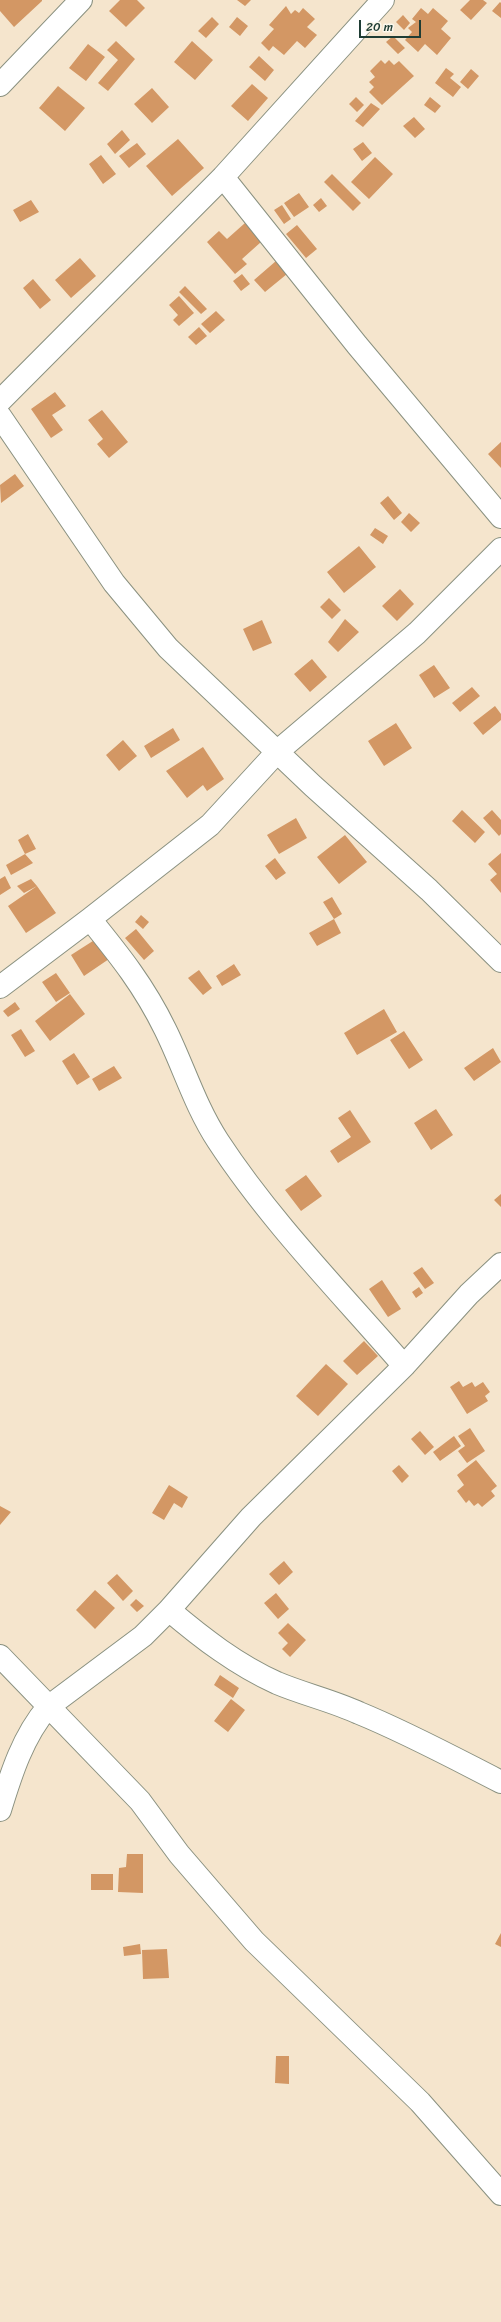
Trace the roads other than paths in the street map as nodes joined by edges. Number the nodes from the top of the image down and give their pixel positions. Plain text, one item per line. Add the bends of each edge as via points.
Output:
1 (81, 0) edge
2 (383, 0) edge
3 (0, 85) edge
4 (223, 177) junction
5 (0, 401) edge
6 (0, 416) edge
7 (501, 517) edge
8 (501, 549) edge
9 (278, 751) junction
10 (90, 919) junction
11 (501, 961) edge
12 (0, 987) edge
13 (501, 1264) edge
14 (404, 1366) junction
15 (169, 1610) junction
16 (0, 1656) edge
17 (48, 1707) junction
18 (6, 1767) edge
19 (501, 1782) edge
20 (0, 1810) edge
21 (501, 2194) edge

1 - 3 street
2 - 4 street
4 - 5 street
4 - 7 street via 357,345
6 - 9 street via 114,583 138,613 211,690
8 - 9 street via 417,633
9 - 10 street via 210,825
9 - 11 street via 313,786 429,890
10 - 12 street
10 - 14 street via 128,966 147,995 217,1140 255,1193
13 - 14 street via 469,1294
14 - 15 street via 251,1517
15 - 17 street via 143,1636
15 - 19 street via 244,1667 278,1683 359,1712
16 - 17 street
17 - 18 street
17 - 21 street via 140,1801 179,1854 254,1941 420,2102
18 - 20 street

